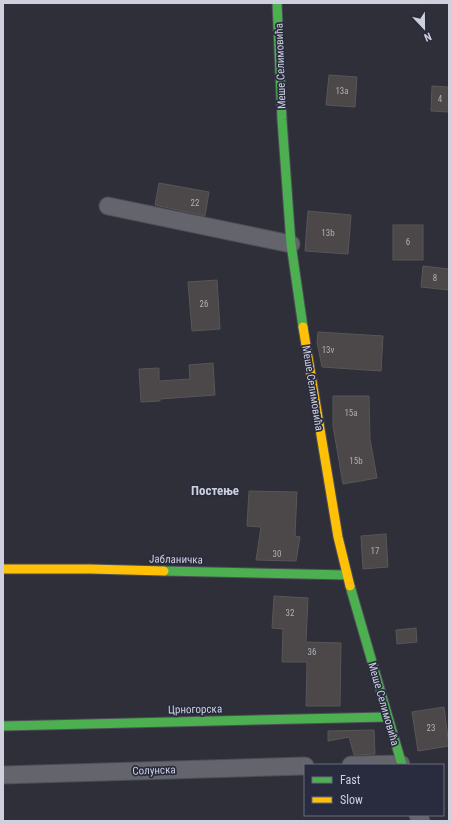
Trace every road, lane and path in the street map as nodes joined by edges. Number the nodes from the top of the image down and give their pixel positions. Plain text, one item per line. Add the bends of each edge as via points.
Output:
1 (277, 3) edge
2 (108, 206) dead end
3 (291, 244) junction
4 (3, 568) edge
5 (348, 575) junction
6 (388, 717) junction
7 (3, 726) edge
8 (401, 764) edge
9 (304, 766) edge
10 (3, 775) edge

1 - 3 street, Меше Селимовића
2 - 3 street
3 - 5 street, Меше Селимовића via 334,514
4 - 5 street, Јабланичка
5 - 6 street, Меше Селимовића
6 - 7 street, Црногорска
6 - 8 street, Меше Селимовића
9 - 10 street, Солунска

